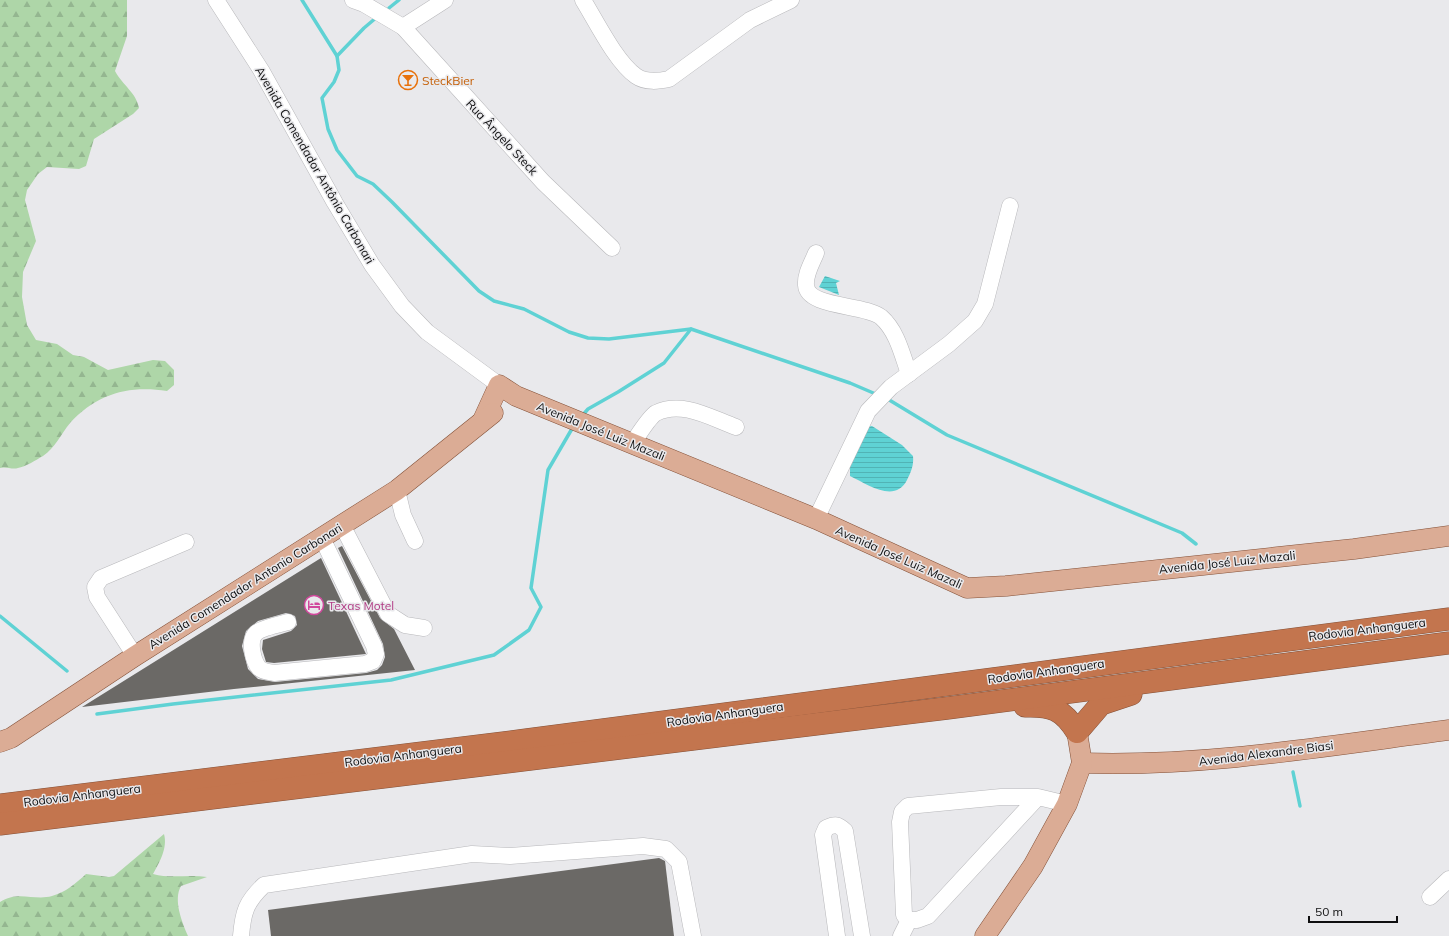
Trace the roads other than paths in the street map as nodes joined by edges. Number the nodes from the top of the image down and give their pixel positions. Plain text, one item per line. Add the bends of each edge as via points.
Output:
1 (216, 0) edge
2 (353, 0) edge
3 (445, 0) edge
4 (583, 0) edge
5 (791, 0) edge
6 (403, 27) junction
7 (1010, 206) dead end
8 (612, 248) dead end
9 (816, 253) dead end
10 (909, 374) junction
11 (500, 385) junction
12 (516, 396) junction
13 (483, 420) junction
14 (736, 427) dead end
15 (632, 444) junction
16 (397, 490) junction
17 (816, 519) junction
18 (342, 525) junction
19 (1449, 536) edge
20 (322, 538) junction
21 (415, 541) dead end
22 (186, 542) dead end
23 (1449, 618) edge
24 (288, 622) dead end
25 (424, 628) dead end
26 (1449, 643) edge
27 (135, 656) junction
28 (1236, 671) junction
29 (948, 708) junction
30 (1449, 730) edge
31 (1077, 732) junction
32 (0, 742) edge
33 (1082, 763) junction
34 (1038, 797) junction
35 (1067, 804) junction
36 (0, 805) edge
37 (0, 824) edge
38 (1449, 879) edge
39 (1430, 897) dead end
40 (909, 920) junction
41 (242, 936) edge
42 (693, 936) edge
43 (837, 936) edge
44 (862, 936) edge
45 (901, 936) edge
46 (985, 936) edge

1 - 11 street, Avenida Comendador Antônio Carbonari via 261,70 368,258 402,306 427,332
2 - 6 street, Rua Ângelo Steck
3 - 6 street
4 - 5 street via 620,60 637,77 656,82 669,79 750,20
6 - 8 street, Rua Ângelo Steck via 527,165
7 - 10 street via 985,304 975,321
9 - 10 street via 806,277 806,287 810,294 820,301 858,308 880,316 892,330
10 - 17 street via 890,387 868,411
11 - 12 main road, Avenida Comendador Antônio Carbonari
11 - 13 main road, Avenida Comendador Antonio Carbonari
12 - 13 main road, Avenida Comendador Antonio Carbonari
12 - 15 main road, Avenida José Luiz Mazali
13 - 16 main road, Avenida Comendador Antonio Carbonari
14 - 15 street via 676,407 655,414
15 - 17 main road, Avenida José Luiz Mazali
16 - 18 main road, Avenida Comendador Antonio Carbonari
16 - 21 street via 403,515
17 - 19 main road, Avenida José Luiz Mazali via 967,588 1346,550
18 - 20 main road, Avenida Comendador Antonio Carbonari
18 - 25 street via 388,614 405,625
20 - 24 street via 376,654 373,661 365,664 265,672 259,668 255,660 252,638 256,632
20 - 27 main road, Avenida Comendador Antonio Carbonari
22 - 27 street via 101,578 95,587 97,597
23 - 36 highway, Rodovia Anhanguera via 526,740
26 - 28 highway, Rodovia Anhanguera
27 - 32 main road, Avenida Comendador Antonio Carbonari via 17,734
28 - 29 highway, Rodovia Anhanguera
28 - 31 highway via 1126,695 1101,704
29 - 31 highway via 1044,706 1058,711 1069,719
29 - 37 highway, Rodovia Anhanguera
30 - 33 main road, Avenida Alexandre Biasi via 1216,760 1124,765
31 - 33 main road
33 - 35 main road
34 - 35 street
34 - 40 street via 928,916
34 - 40 street via 1001,797 908,806 902,812 900,822 904,915
35 - 46 main road via 1033,866
38 - 39 street
40 - 45 street
41 - 42 street via 243,914 252,896 264,885 472,854 510,856 643,846 666,849 679,862
43 - 44 street via 823,835 826,828 834,824 845,831

